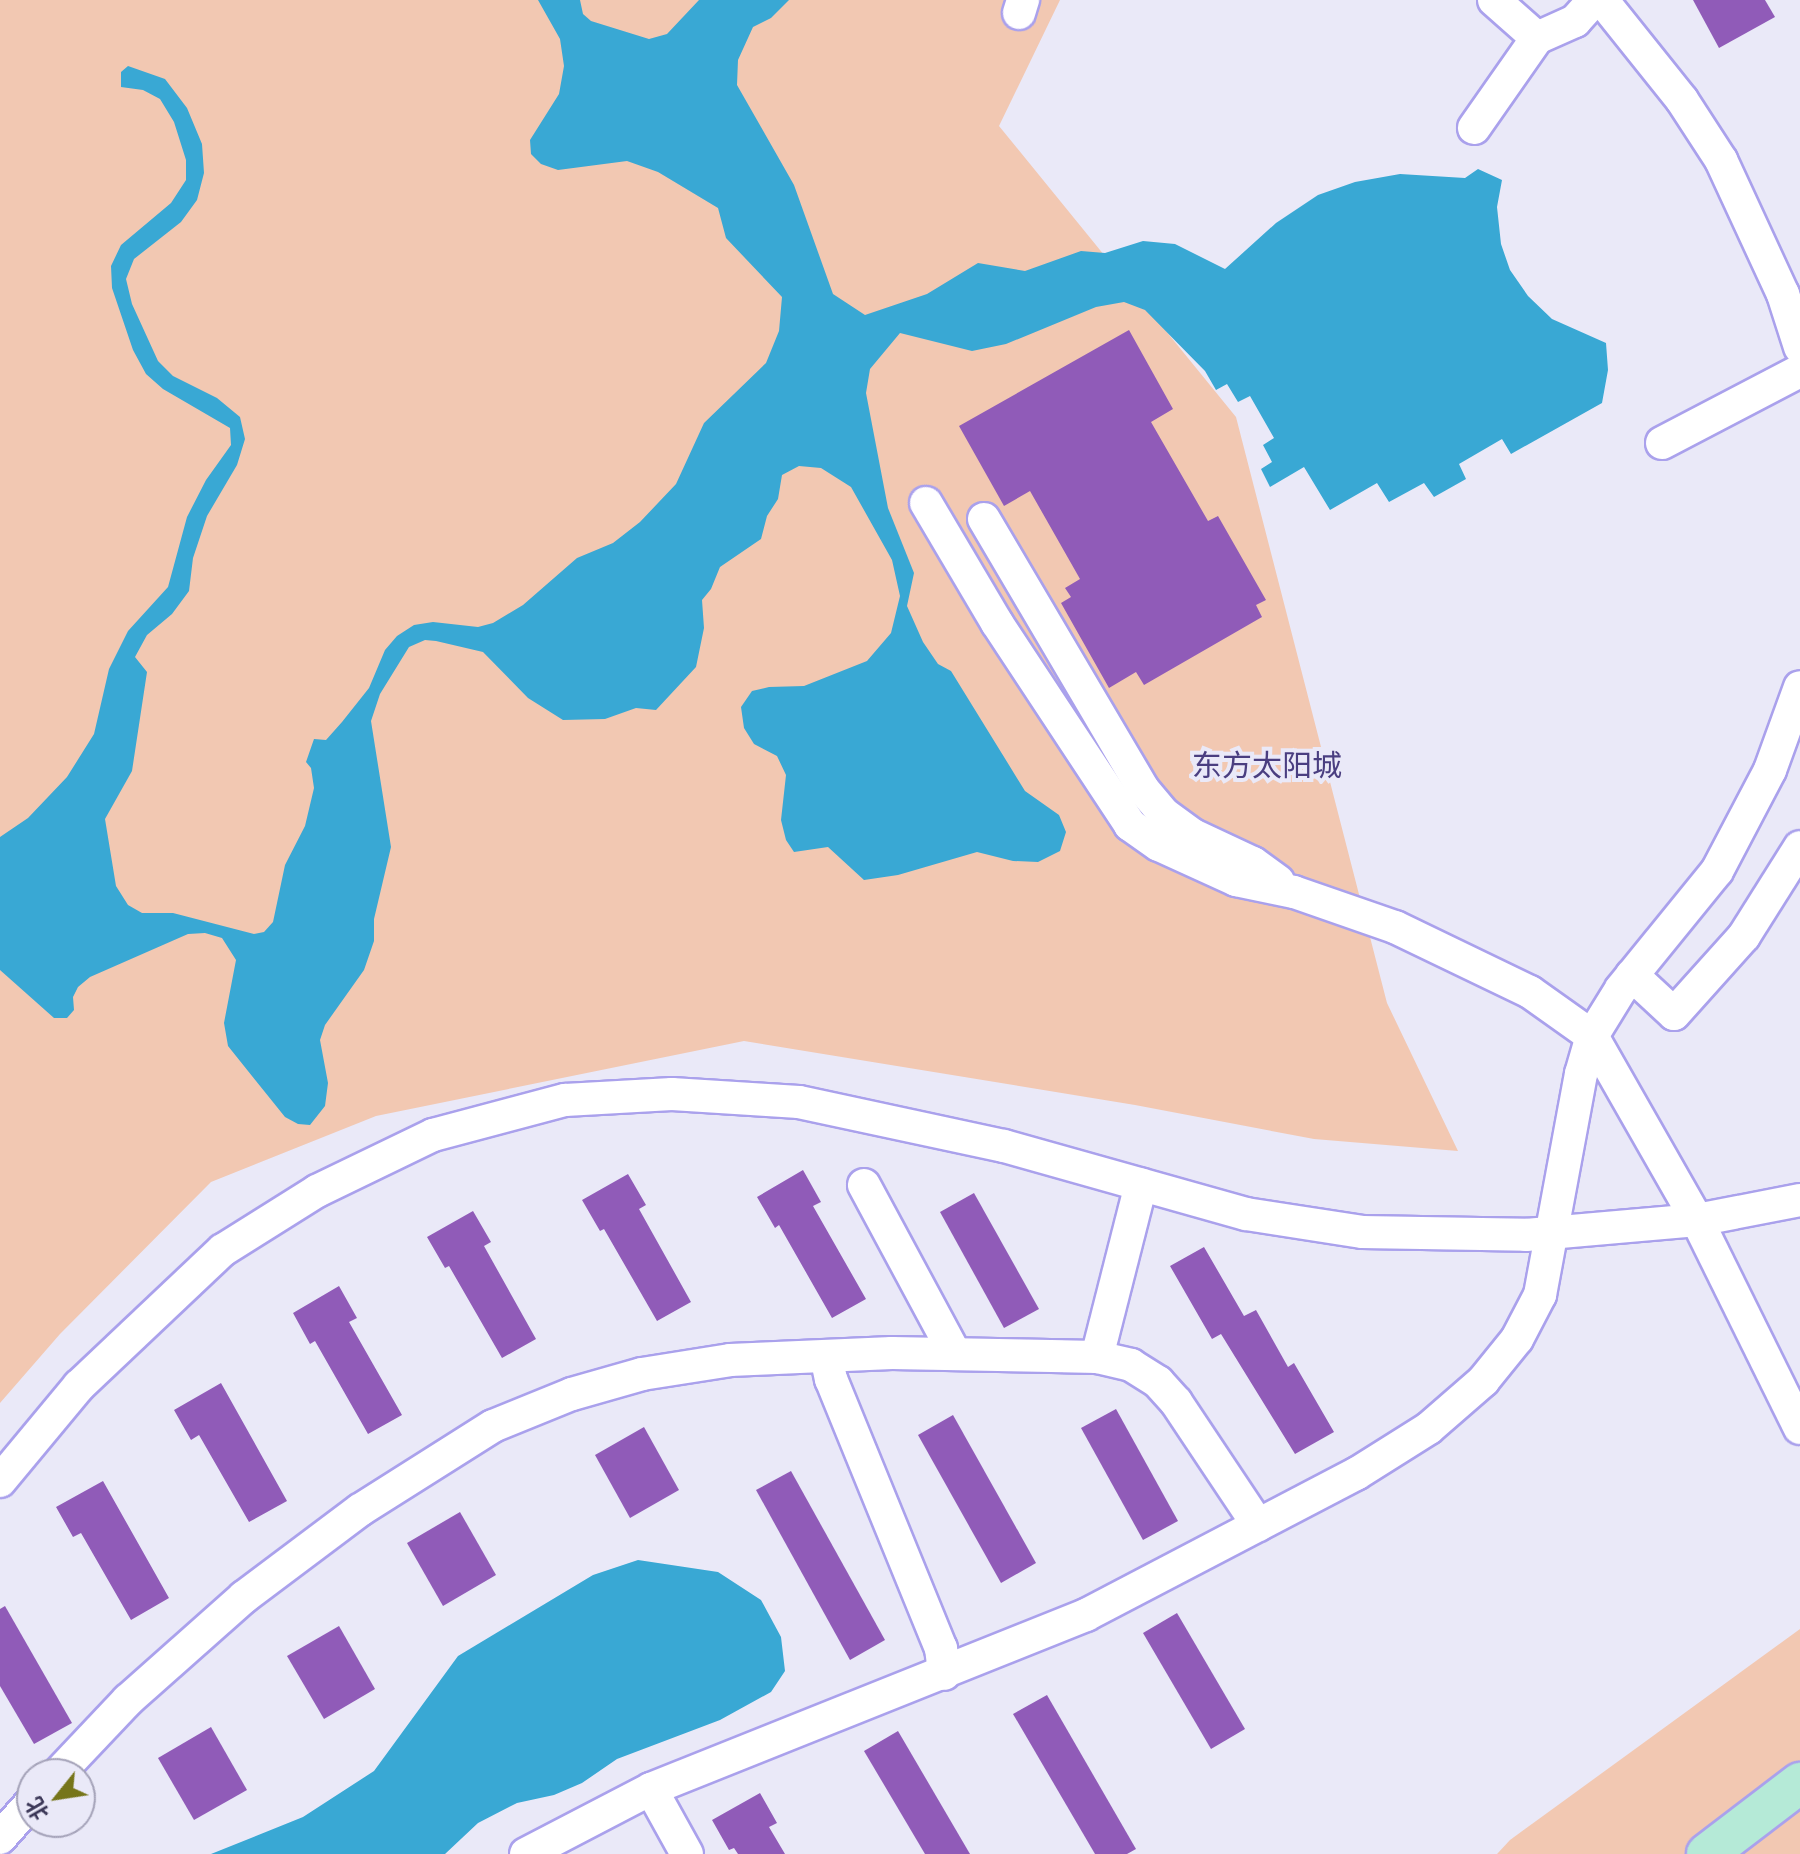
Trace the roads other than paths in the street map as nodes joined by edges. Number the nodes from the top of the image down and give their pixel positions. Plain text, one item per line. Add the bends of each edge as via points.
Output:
1 (1494, 0) edge
2 (1594, 0) edge
3 (1602, 0) edge
4 (1537, 38) junction
5 (1474, 128) dead end
6 (1800, 347) edge
7 (1800, 371) edge
8 (1662, 443) dead end
9 (926, 503) dead end
10 (984, 519) dead end
11 (1800, 687) edge
12 (1792, 730) edge
13 (1800, 847) edge
14 (1294, 892) junction
15 (1632, 975) junction
16 (1592, 1036) junction
17 (864, 1185) dead end
18 (1141, 1185) junction
19 (1800, 1200) edge
20 (1697, 1220) junction
21 (1554, 1232) junction
22 (955, 1354) junction
23 (826, 1356) junction
24 (1097, 1357) junction
25 (1793, 1393) edge
26 (1800, 1428) edge
27 (0, 1481) edge
28 (1258, 1525) junction
29 (944, 1674) junction
30 (73, 1758) edge
31 (1800, 1783) edge
32 (651, 1789) junction
33 (16, 1820) edge
34 (0, 1838) edge
35 (526, 1854) edge
36 (687, 1854) edge
37 (1707, 1854) edge

1 - 4 street
2 - 4 street via 1575,21
3 - 6 street via 1682,100 1721,160 1783,294
4 - 5 street
7 - 8 street
9 - 14 street via 997,623 1130,825 1159,845 1236,880
10 - 14 street via 1143,789 1164,814 1193,835 1253,863
11 - 12 street
12 - 15 street via 1717,871
13 - 15 street via 1744,936 1674,1014
14 - 16 street via 1409,933 1530,992
15 - 16 street
16 - 20 street
16 - 21 street
17 - 22 street
18 - 21 street via 1246,1214 1362,1232
18 - 24 street
18 - 27 street via 1004,1146 799,1102 672,1094 565,1100 433,1135 317,1191 223,1250 79,1386
19 - 20 street
20 - 21 street
20 - 25 street
21 - 28 street via 1540,1295 1517,1339 1483,1381 1429,1428
22 - 23 street
22 - 24 street
23 - 29 street via 941,1648
23 - 30 street via 730,1360 642,1374 572,1394 493,1426 360,1510 244,1597 128,1700
24 - 28 street via 1131,1365 1158,1382
25 - 26 street
28 - 29 street via 1086,1615
29 - 32 street
31 - 37 main road
32 - 35 street
32 - 36 street
33 - 34 street

